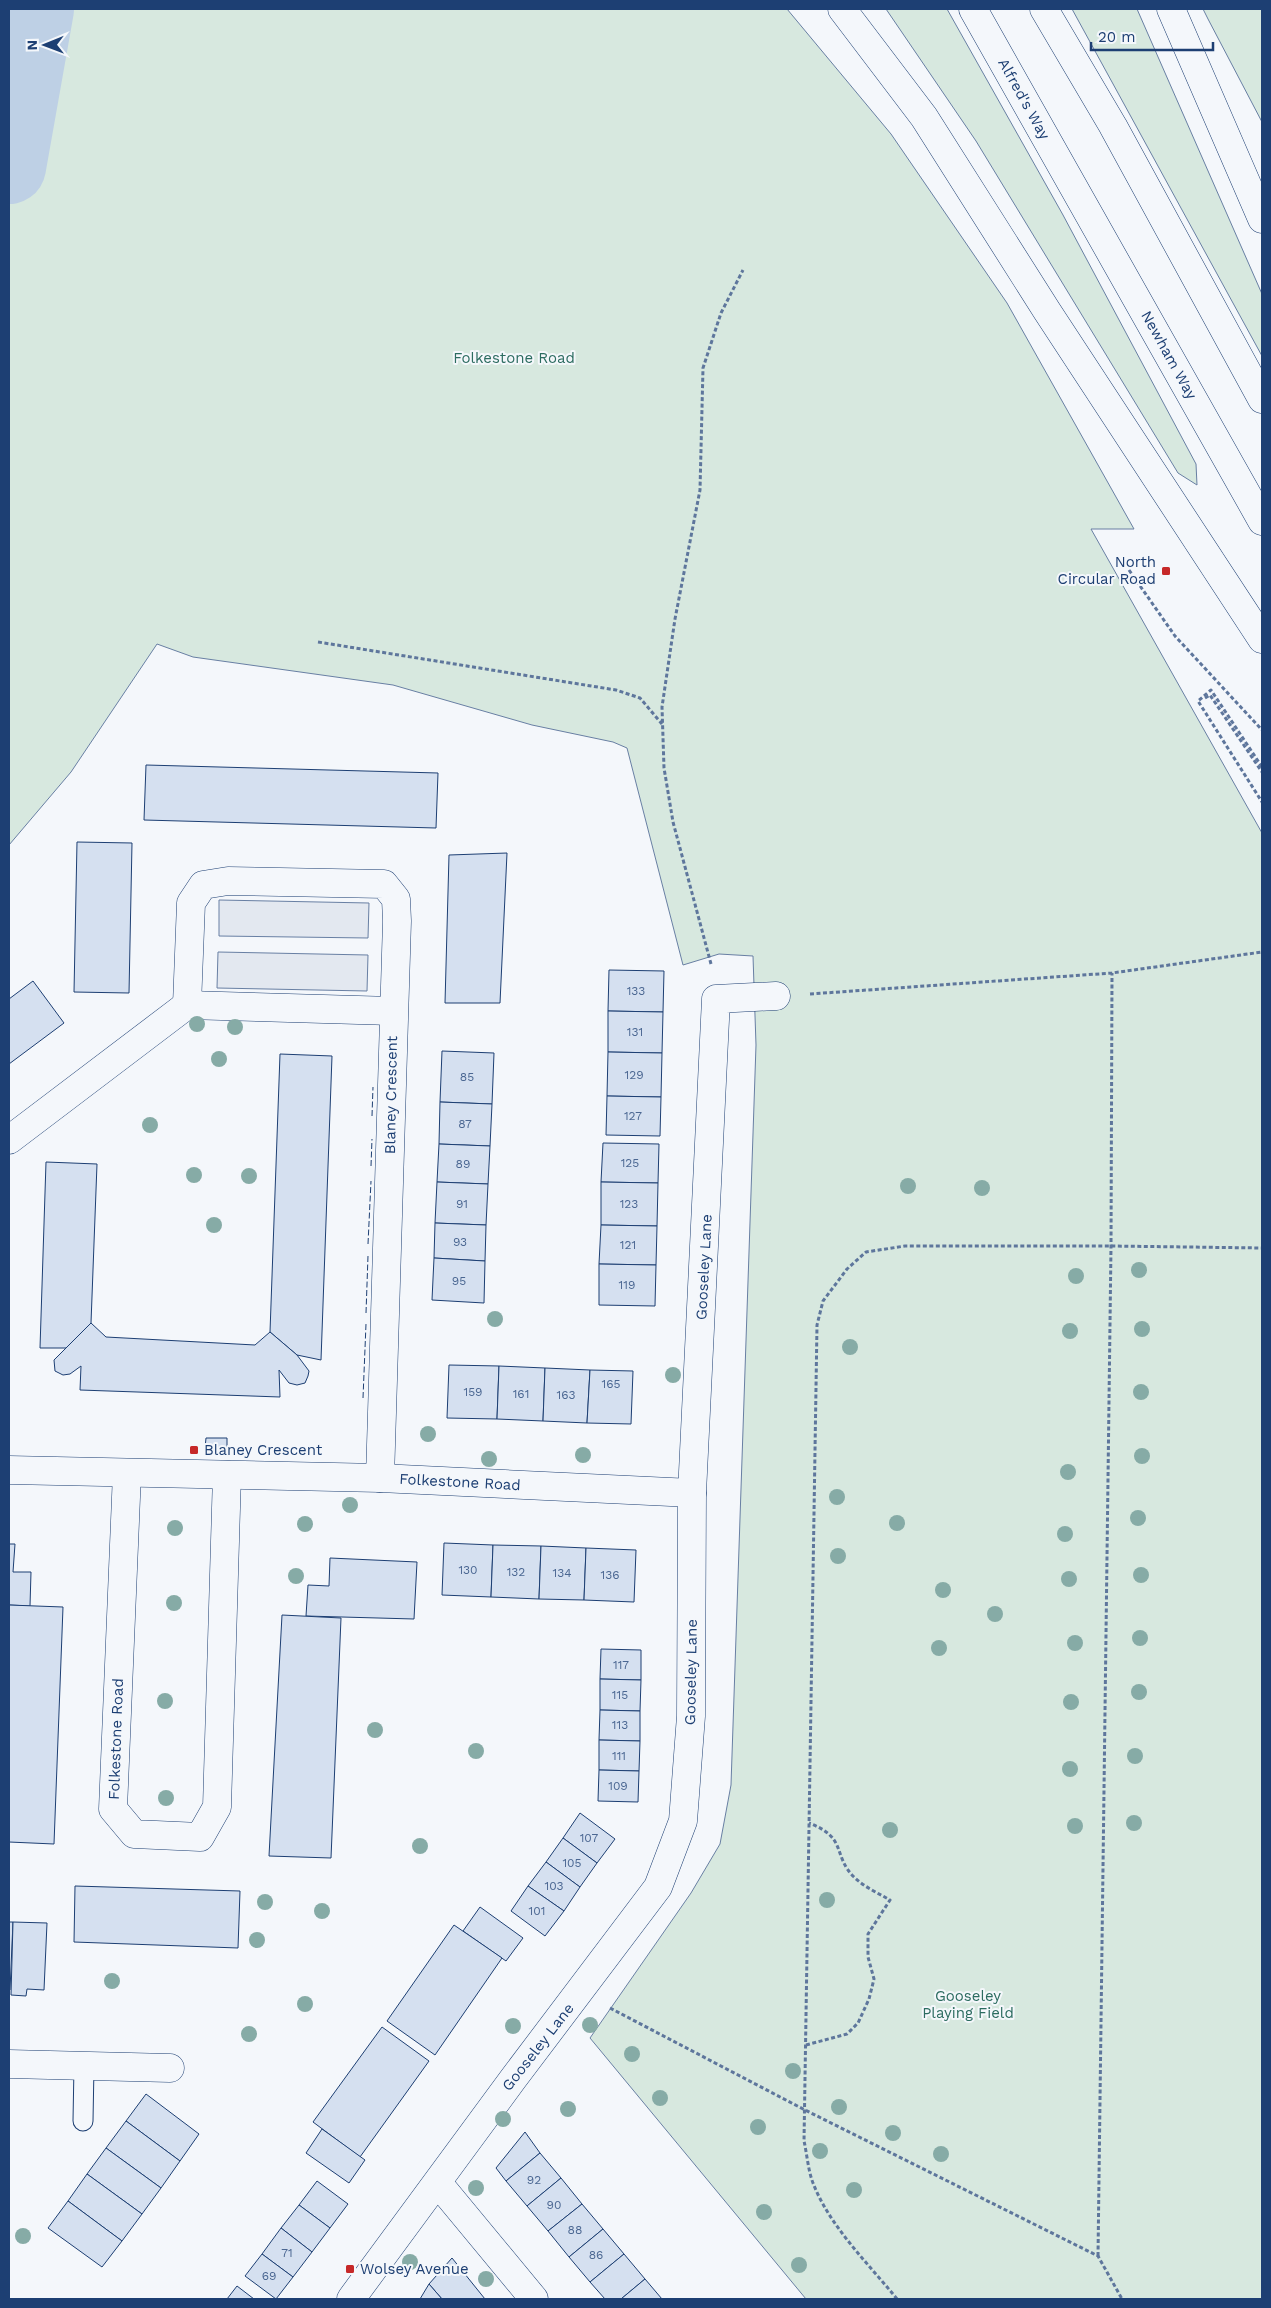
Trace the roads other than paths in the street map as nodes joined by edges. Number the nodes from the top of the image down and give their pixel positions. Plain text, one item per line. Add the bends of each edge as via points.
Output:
1 (842, 9) edge
2 (973, 9) edge
3 (1044, 9) edge
4 (1171, 9) edge
5 (1075, 189) joint
6 (1262, 219) edge
7 (1262, 399) edge
8 (1262, 521) edge
9 (1262, 639) edge
10 (776, 996) road end
11 (187, 1005) junction
12 (394, 1011) junction
13 (9, 1140) edge
14 (9, 1470) edge
15 (127, 1473) junction
16 (227, 1474) junction
17 (380, 1478) junction
18 (692, 1493) junction
19 (9, 2064) edge
20 (84, 2066) junction
21 (170, 2068) dead end
22 (84, 2120) dead end
23 (438, 2183) junction
24 (351, 2299) edge
25 (534, 2299) edge

1 - 9 main road via 924,117
2 - 5 main road, Alfred's Way
3 - 7 main road via 1113,126
4 - 6 main road
5 - 8 main road, Newham Way
10 - 18 main road, Gooseley Lane via 716,1000
11 - 12 main road
11 - 12 main road, Blaney Crescent via 191,903 203,885 228,881 384,884 396,899
11 - 13 main road
12 - 17 main road, Blaney Crescent
14 - 15 main road, Folkestone Road
15 - 16 main road, Folkestone Road
15 - 16 main road, Folkestone Road via 113,1809 134,1834 200,1837 217,1808
16 - 17 main road, Folkestone Road
17 - 18 main road, Folkestone Road
18 - 23 main road, Gooseley Lane via 691,1716 683,1820 658,1887
19 - 20 main road
20 - 21 main road
20 - 22 lane
23 - 24 main road, Gooseley Lane
23 - 25 main road

